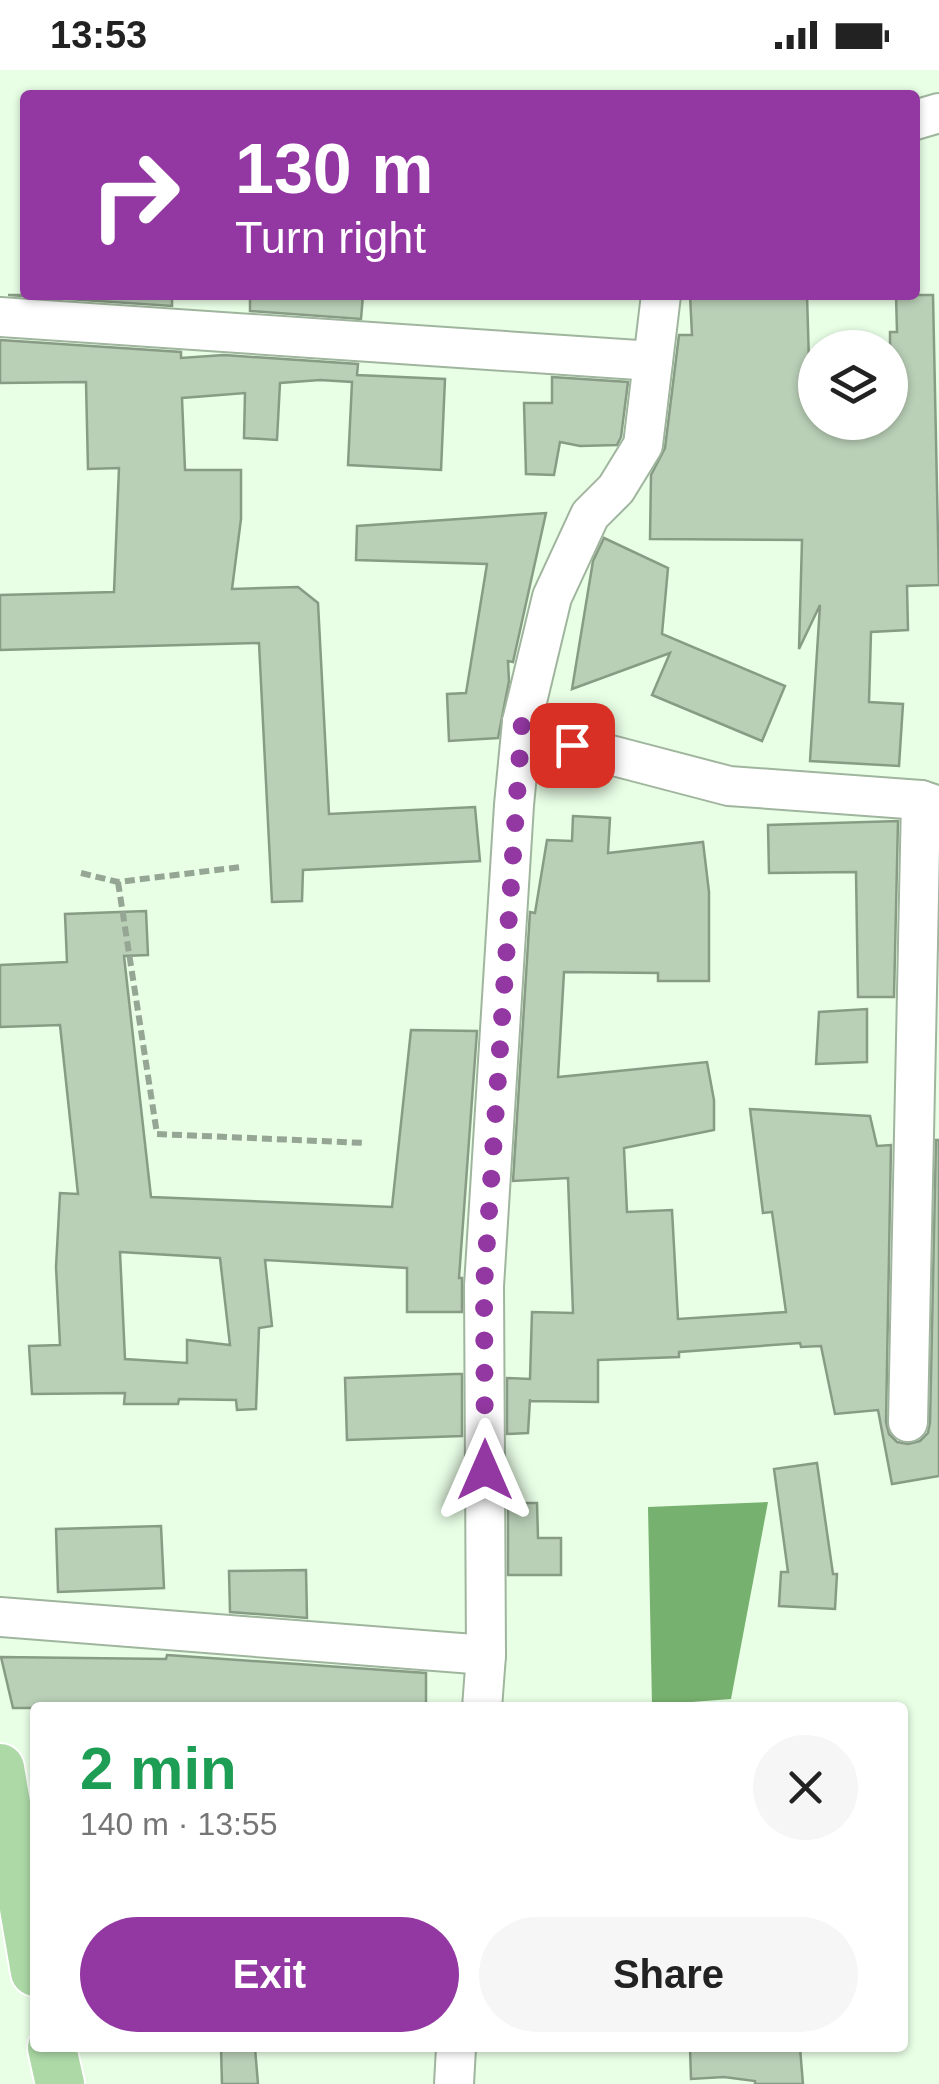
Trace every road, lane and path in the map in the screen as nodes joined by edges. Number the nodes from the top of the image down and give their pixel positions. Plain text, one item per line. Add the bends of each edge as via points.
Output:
1 (660, 300) edge
2 (0, 317) edge
3 (653, 360) junction
4 (522, 722) junction
5 (930, 803) edge
6 (240, 867) dead end
7 (82, 873) dead end
8 (118, 882) junction
9 (366, 1143) dead end
10 (908, 1422) dead end
11 (0, 1617) edge
12 (486, 1655) junction
13 (482, 1702) edge
14 (0, 1768) edge
15 (30, 1943) edge
16 (53, 2052) edge
17 (456, 2052) edge
18 (60, 2084) edge
19 (454, 2084) edge

1 - 3 street
2 - 3 street
3 - 4 street via 643,445 590,516 552,598
4 - 5 street via 572,745 729,786
4 - 12 street via 484,1286
5 - 10 street
6 - 8 path
7 - 8 path
8 - 9 path via 157,1134
11 - 12 street
12 - 13 street
14 - 15 main road
16 - 18 main road
17 - 19 street

